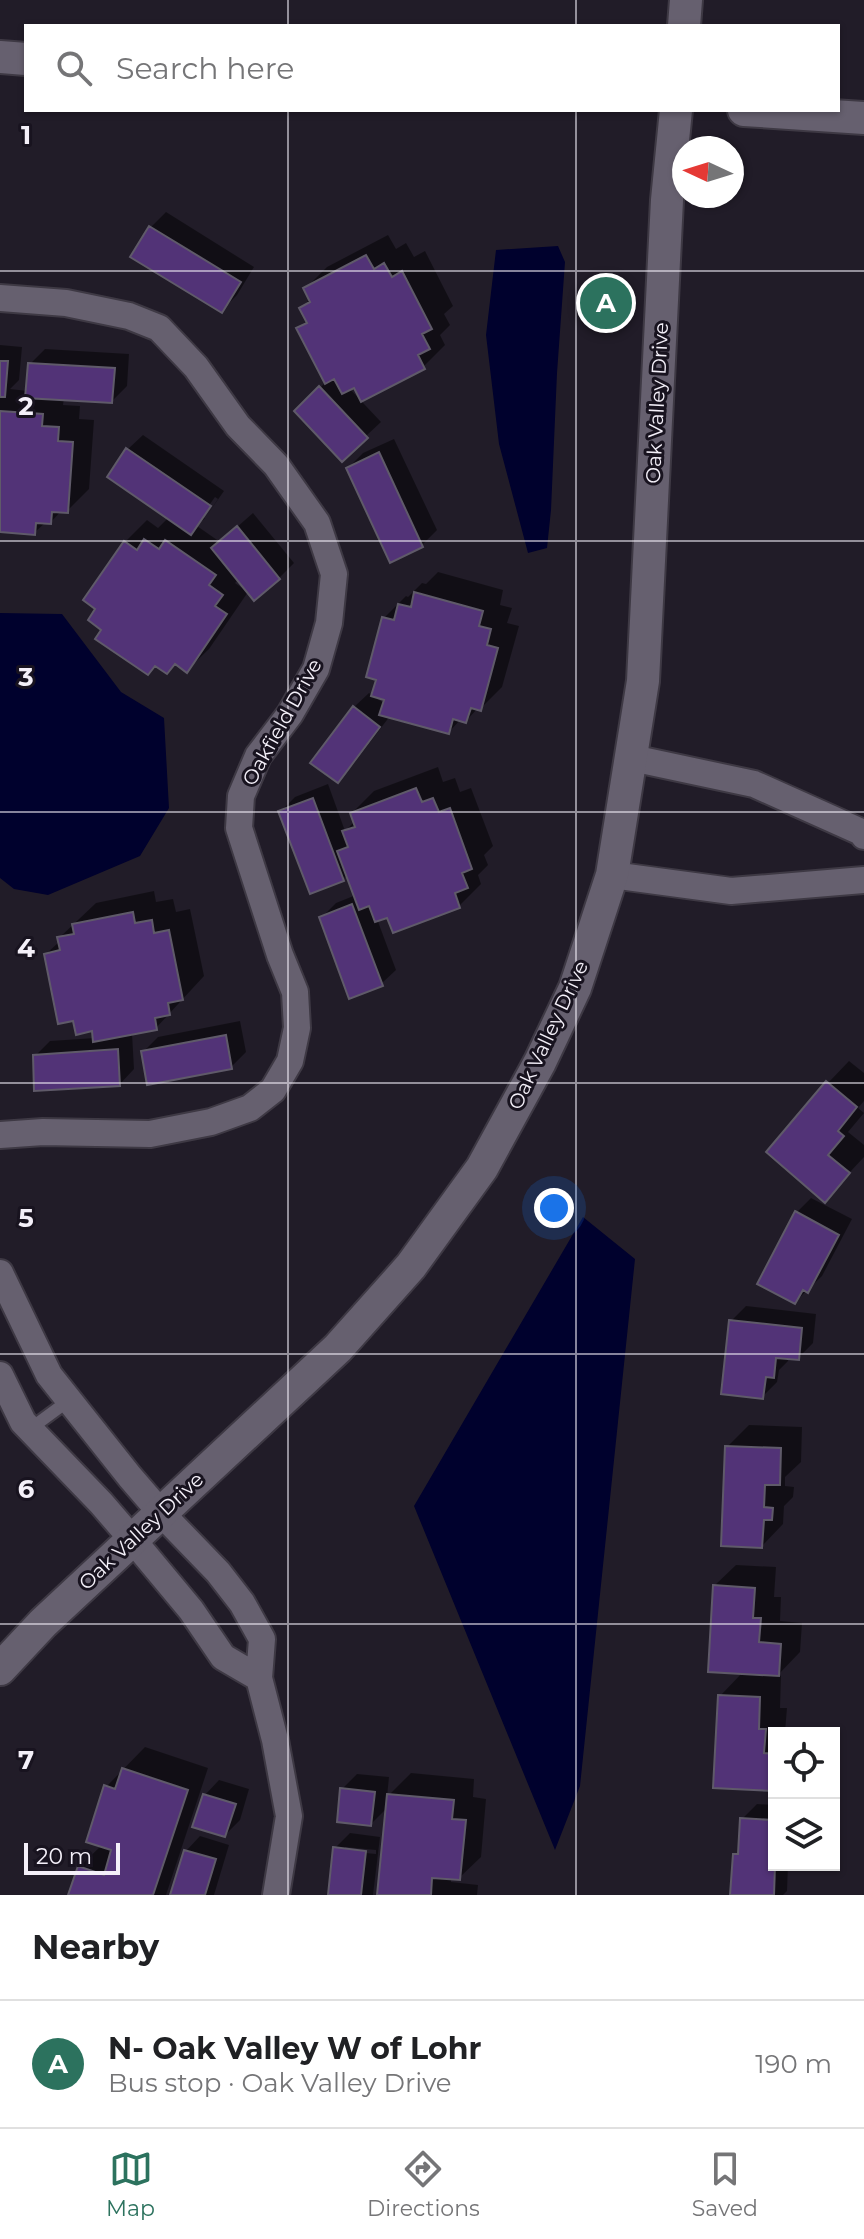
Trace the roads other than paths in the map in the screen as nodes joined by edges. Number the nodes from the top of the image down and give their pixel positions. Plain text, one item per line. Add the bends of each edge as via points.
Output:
1 (686, 0) edge
2 (684, 24) edge
3 (0, 57) edge
4 (24, 59) edge
5 (676, 112) edge
6 (774, 112) edge
7 (864, 118) edge
8 (0, 298) edge
9 (632, 758) junction
10 (864, 836) edge
11 (612, 875) junction
12 (864, 880) edge
13 (0, 1135) edge
14 (0, 1273) edge
15 (2, 1383) edge
16 (68, 1401) junction
17 (30, 1429) junction
18 (161, 1513) junction
19 (132, 1539) junction
20 (0, 1669) edge
21 (259, 1678) junction
22 (276, 1895) edge

1 - 2 street
3 - 4 street
5 - 9 street, Oak Valley Drive via 643,681
6 - 7 street
8 - 13 street, Oakfield Drive via 66,303 159,328 276,465 317,523 334,574 329,623 316,669 258,756 241,796 239,828 295,992 297,1028 290,1061 273,1090 250,1108 211,1122 150,1134
9 - 10 street via 754,784
9 - 11 street, Oak Valley Drive
11 - 12 street via 731,891
11 - 18 street, Oak Valley Drive via 575,988 482,1168 411,1266 338,1348
14 - 16 street via 49,1375
15 - 17 street
16 - 17 lane
16 - 18 street
17 - 19 street
18 - 19 street, Oak Valley Drive
18 - 21 street via 242,1603 262,1639
19 - 20 street, Oak Valley Drive
19 - 21 street via 223,1657
21 - 22 street via 289,1816

